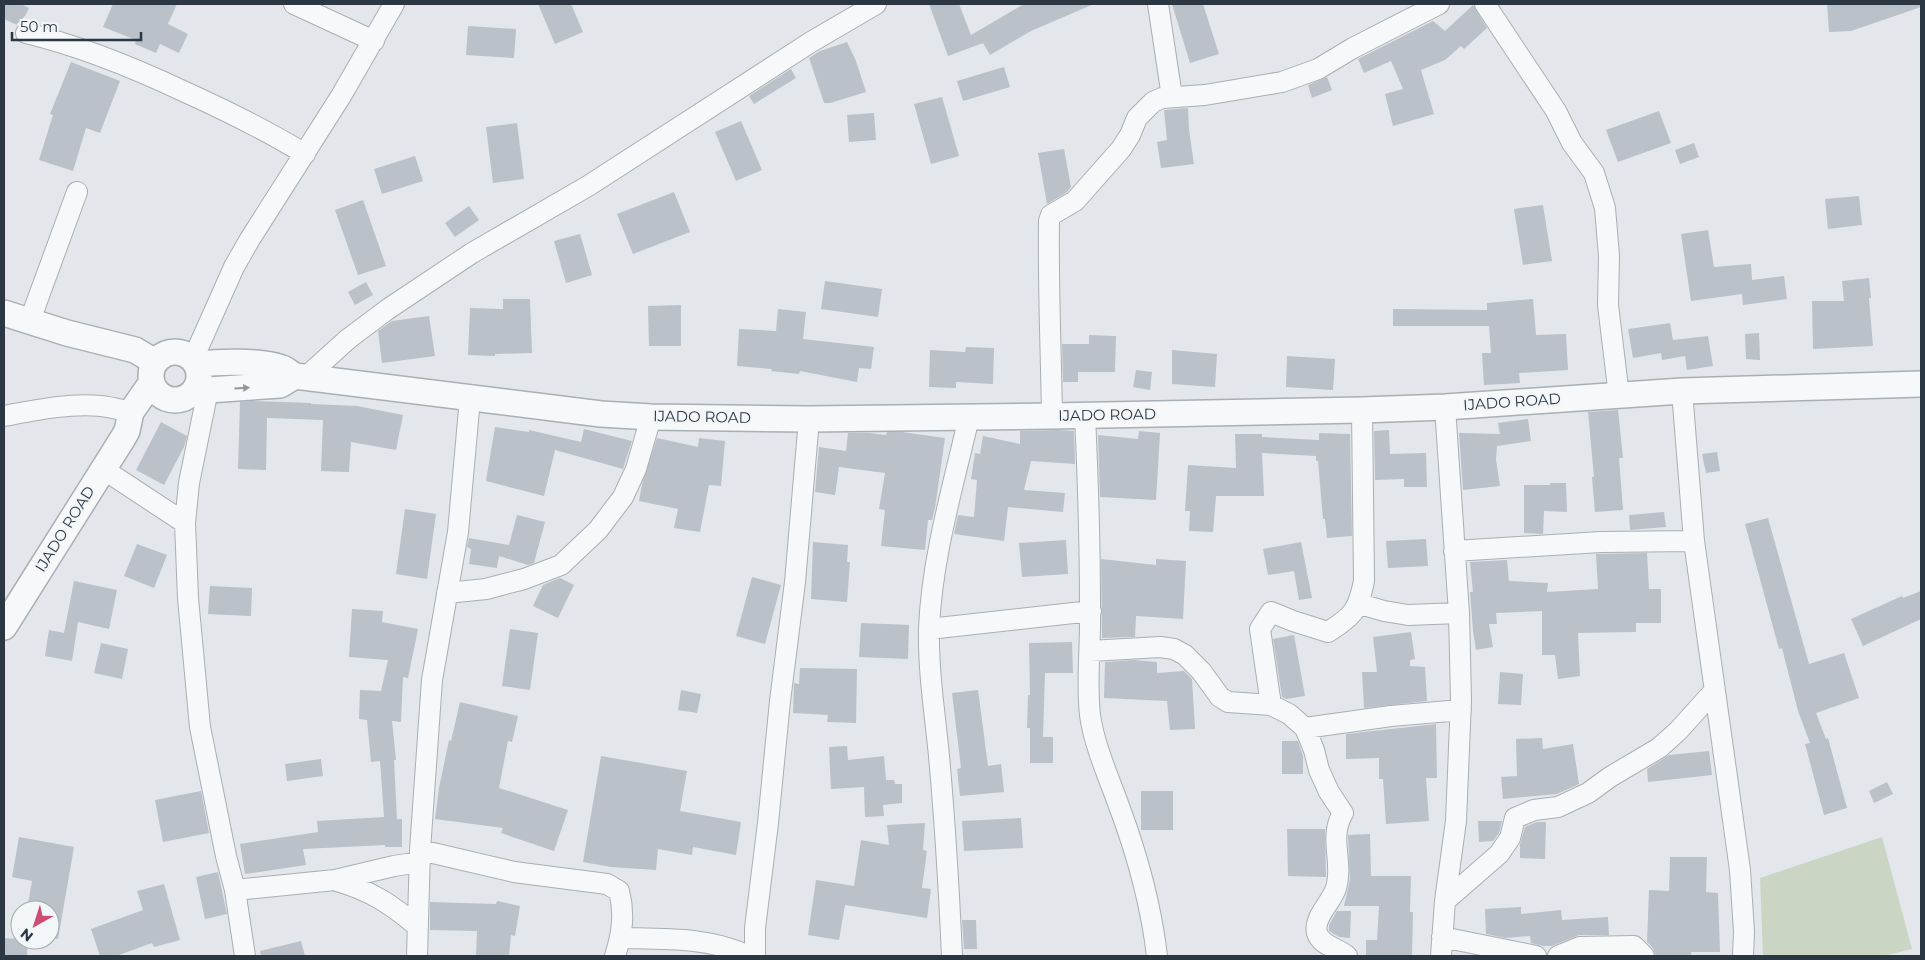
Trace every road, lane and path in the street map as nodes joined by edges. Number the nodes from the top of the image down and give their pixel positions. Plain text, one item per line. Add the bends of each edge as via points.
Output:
1 (294, 4) edge
2 (394, 4) edge
3 (876, 4) edge
4 (1158, 4) edge
5 (1439, 4) edge
6 (1484, 4) edge
7 (26, 33) dead end
8 (374, 41) junction
9 (1172, 97) junction
10 (305, 154) junction
11 (78, 192) dead end
12 (4, 313) edge
13 (29, 323) junction
14 (194, 362) junction
15 (300, 376) junction
16 (158, 381) junction
17 (1921, 384) edge
18 (201, 390) junction
19 (1682, 391) junction
20 (1619, 396) junction
21 (470, 398) junction
22 (1445, 407) junction
23 (1362, 410) junction
24 (4, 416) edge
25 (1052, 416) junction
26 (1084, 416) junction
27 (651, 417) junction
28 (969, 417) junction
29 (809, 419) junction
30 (129, 422) junction
31 (103, 469) junction
32 (184, 523) junction
33 (1694, 541) junction
34 (1454, 551) junction
35 (447, 593) junction
36 (1360, 604) junction
37 (1090, 611) junction
38 (1459, 613) junction
39 (4, 627) edge
40 (929, 629) junction
41 (1090, 651) junction
42 (1714, 691) junction
43 (1271, 705) junction
44 (1461, 710) junction
45 (1304, 728) junction
46 (420, 856) junction
47 (335, 880) junction
48 (235, 890) junction
49 (1445, 901) junction
50 (418, 927) junction
51 (618, 947) edge
52 (1441, 947) edge
53 (245, 956) edge
54 (417, 956) edge
55 (748, 956) edge
56 (755, 956) edge
57 (952, 956) edge
58 (1158, 956) edge
59 (1347, 956) edge
60 (1536, 956) edge
61 (1558, 956) edge
62 (1644, 956) edge
63 (1744, 956) edge

1 - 8 street
2 - 8 street
3 - 15 street via 746,83 588,186 472,253 381,314
4 - 9 street
5 - 9 street via 1318,68 1282,82
6 - 20 street via 1594,173 1605,208 1609,256 1608,305
7 - 10 street via 89,50 160,80 266,131
8 - 10 street
9 - 25 street via 1153,102 1145,109 1121,149 1075,201 1051,215 1048,280
10 - 14 street via 234,267
11 - 13 street
12 - 13 street
13 - 16 street via 135,350
14 - 15 street, IJADO ROAD via 259,364 282,368
14 - 16 street via 187,355 166,354
14 - 18 street
18 -> 15 street via 280,385
15 - 21 street, IJADO ROAD
16 - 18 street via 182,399
16 - 30 street, IJADO ROAD
17 - 19 street, IJADO ROAD
18 - 32 street
19 - 20 street, IJADO ROAD
19 - 33 street
20 - 22 street, IJADO ROAD
21 - 27 street, IJADO ROAD
21 - 35 street via 458,532
22 - 23 street, IJADO ROAD
22 - 34 street
23 - 26 street, IJADO ROAD
23 - 36 street via 1364,581
24 - 30 street via 73,405 102,406
25 - 26 street, IJADO ROAD
25 - 28 street, IJADO ROAD
26 - 37 street via 1090,519
27 - 29 street, IJADO ROAD
27 - 35 street via 636,469 622,498 598,530 561,565 486,589
28 - 29 street, IJADO ROAD
28 - 40 street via 934,573
29 - 56 street via 795,582 754,937
30 - 31 street, IJADO ROAD
31 - 32 street
31 - 39 street, IJADO ROAD
32 - 48 street via 200,727
33 - 34 street via 1601,542
33 - 42 street
34 - 38 street
35 - 46 street via 432,680
36 - 38 street via 1408,615
36 - 43 street via 1346,620 1328,632 1271,612 1260,629
37 - 40 street
37 - 41 street
38 - 44 street
40 - 57 street
41 - 43 street via 1174,649 1201,671 1220,697 1228,702
41 - 58 street via 1090,717 1107,776 1140,867
42 - 49 street via 1659,748 1610,776 1588,793 1558,807 1534,810 1514,818 1510,838 1499,854
42 - 63 street via 1740,870
43 - 45 street via 1289,714
44 - 45 street
44 - 49 street via 1456,821
45 - 59 street via 1329,792 1343,813 1338,822 1335,847 1340,870 1336,889 1318,920 1317,933 1324,943
46 - 47 street via 394,866
46 - 50 street
46 - 51 street via 607,884 619,891 623,905
47 - 48 street
47 - 50 street via 380,898
48 - 53 street
49 - 52 street
50 - 54 street
51 - 55 street via 698,942
52 - 60 street
61 - 62 street via 1580,947 1634,946

